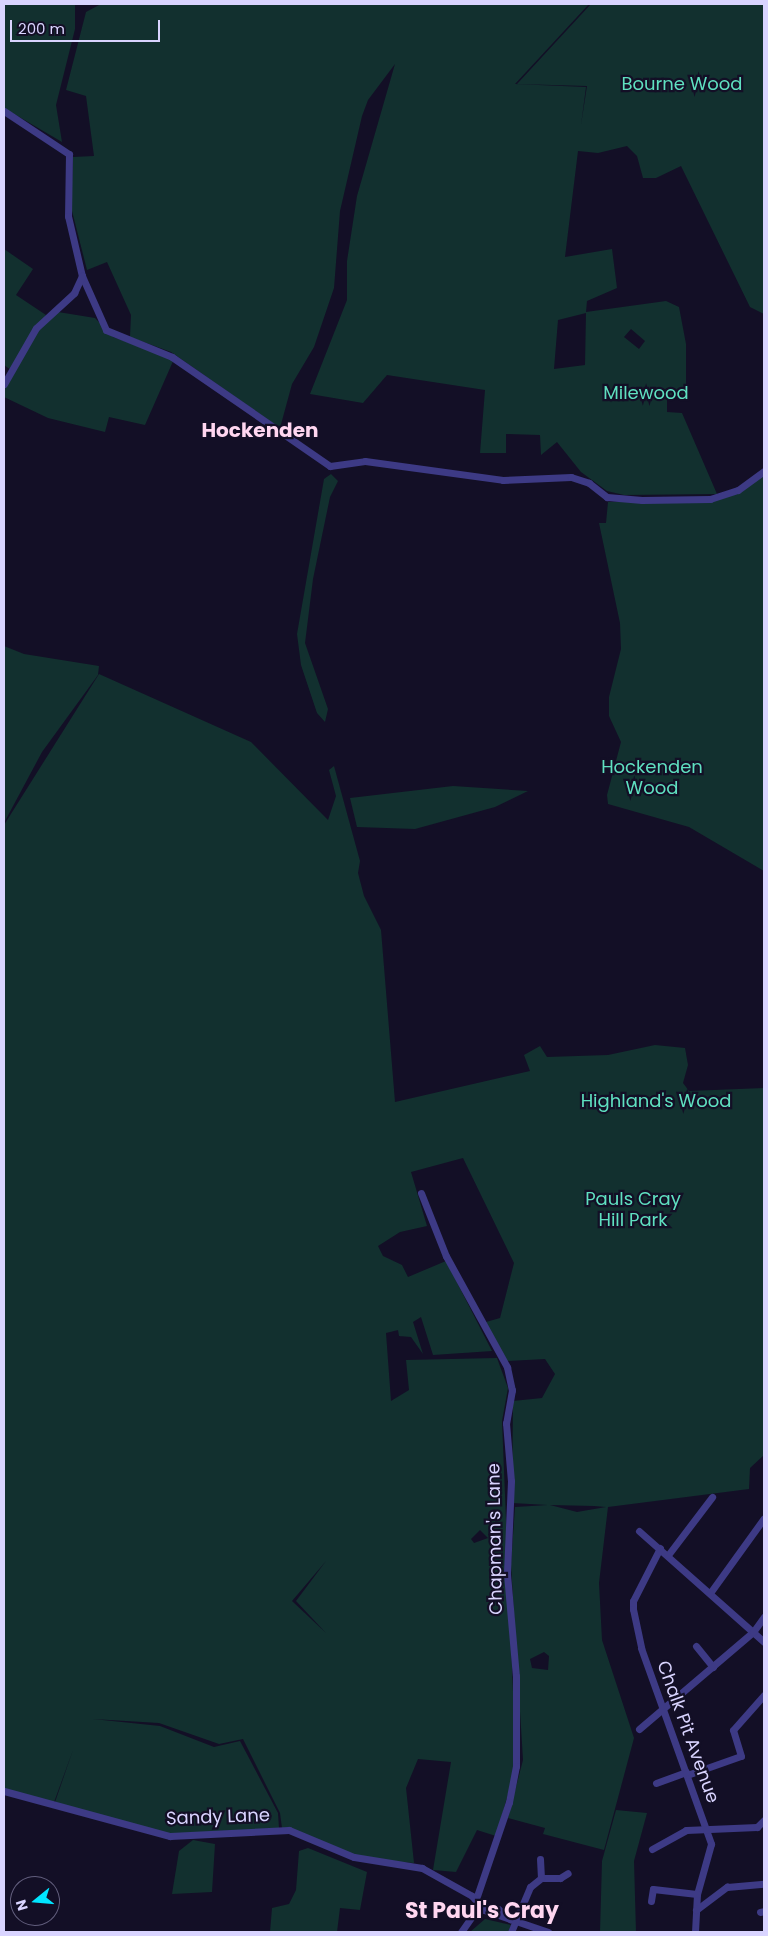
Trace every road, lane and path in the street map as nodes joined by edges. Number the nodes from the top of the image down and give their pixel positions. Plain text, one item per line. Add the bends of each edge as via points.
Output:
1 (4, 111) edge
2 (82, 276) junction
3 (88, 292) junction
4 (74, 293) junction
5 (4, 384) edge
6 (764, 471) edge
7 (421, 1193) dead end
8 (712, 1497) dead end
9 (764, 1518) edge
10 (639, 1531) dead end
11 (660, 1548) junction
12 (668, 1555) junction
13 (710, 1593) junction
14 (764, 1617) edge
15 (753, 1632) junction
16 (764, 1642) edge
17 (696, 1646) dead end
18 (713, 1667) junction
19 (764, 1695) edge
20 (662, 1711) junction
21 (638, 1729) dead end
22 (686, 1774) junction
23 (656, 1783) dead end
24 (4, 1792) edge
25 (764, 1820) edge
26 (707, 1825) junction
27 (652, 1849) dead end
28 (540, 1860) dead end
29 (568, 1874) dead end
30 (541, 1878) junction
31 (764, 1884) edge
32 (697, 1894) junction
33 (476, 1899) junction
34 (651, 1901) dead end
35 (480, 1906) junction
36 (696, 1910) junction
37 (514, 1920) junction
38 (461, 1932) edge
39 (511, 1932) edge
40 (548, 1932) edge
41 (695, 1932) edge

1 - 2 street via 69,154 68,216
2 - 3 street
2 - 4 street
3 - 4 street
3 - 6 street via 113,336 172,357 330,466 373,462 502,480 571,477 617,499 710,499 738,490
4 - 5 street via 44,316
7 - 33 street, Chapman's Lane via 446,1256 507,1367 512,1390 506,1423 511,1481 507,1574 516,1676 516,1766 510,1802
8 - 12 street
9 - 13 street
10 - 11 street
11 - 12 street
11 - 20 street, Chalk Pit Avenue via 633,1601 641,1648
12 - 13 street
13 - 15 street
14 - 15 street
15 - 16 street
15 - 18 street
17 - 18 street
18 - 20 street
19 - 22 street via 733,1730 741,1756
20 - 21 street
20 - 22 street, Chalk Pit Avenue
22 - 23 street
22 - 26 street, Chalk Pit Avenue
24 - 33 street, Sandy Lane via 170,1836 288,1830 354,1857 422,1868
25 - 26 street via 756,1827
26 - 27 street via 678,1832
26 - 32 street, Chalk Pit Avenue via 711,1844
28 - 30 street
29 - 30 street via 560,1878
30 - 37 street via 530,1887
31 - 36 street via 727,1888
32 - 34 street via 653,1889
32 - 36 street, Chalk Pit Avenue
33 - 35 street
35 - 37 street via 498,1909
35 - 38 street
36 - 41 street, Chalk Pit Avenue
37 - 39 street
37 - 40 street

